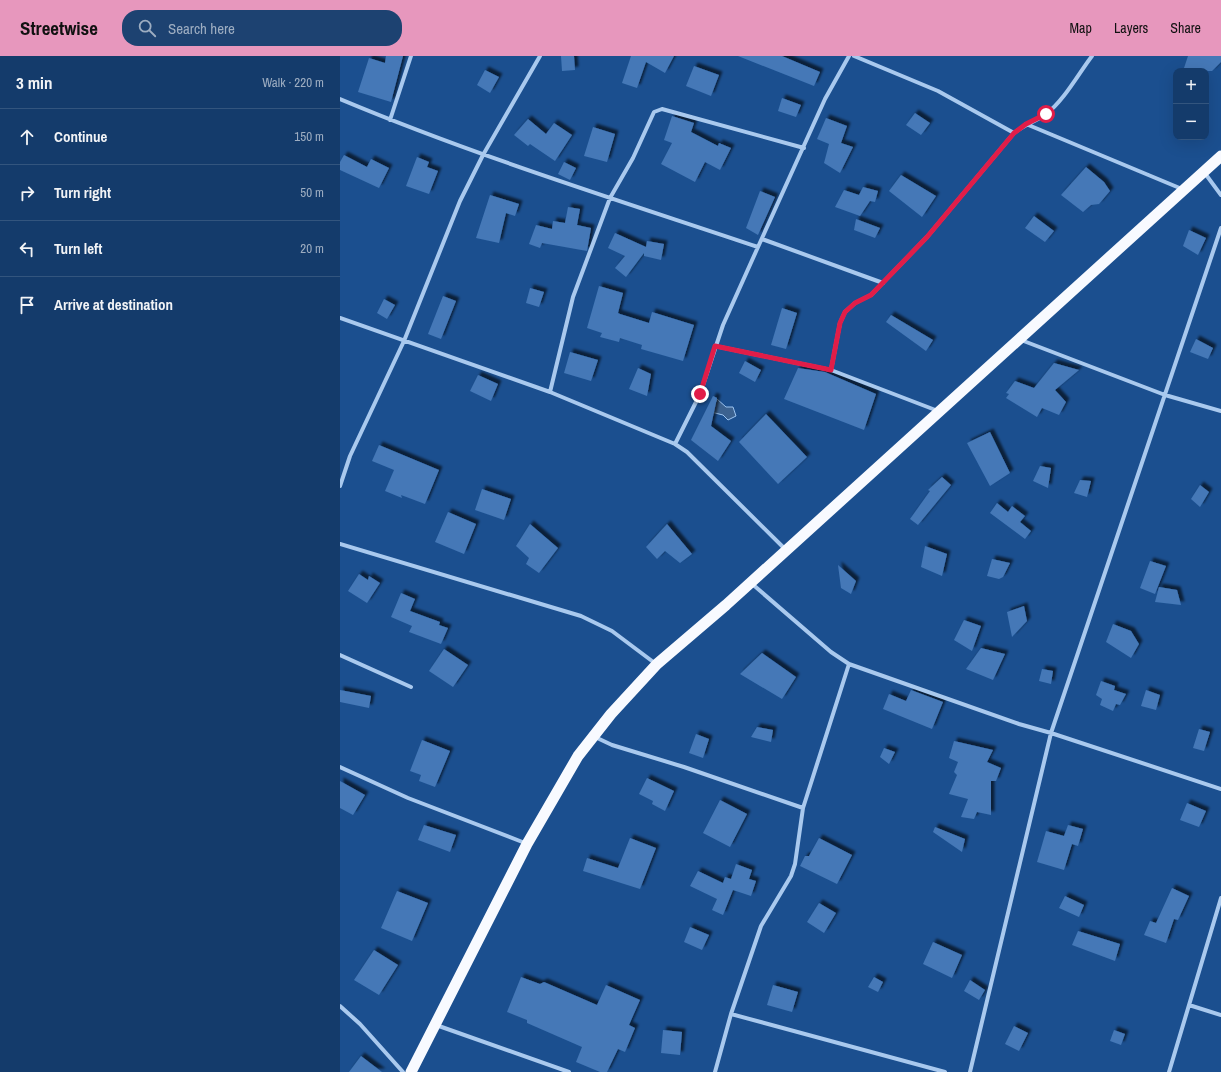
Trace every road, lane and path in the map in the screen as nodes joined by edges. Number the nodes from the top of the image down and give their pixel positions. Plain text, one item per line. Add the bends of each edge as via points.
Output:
1 (411, 56) edge
2 (540, 56) edge
3 (849, 56) edge
4 (854, 56) edge
5 (1092, 56) edge
6 (340, 99) edge
7 (390, 120) junction
8 (1026, 124) junction
9 (1014, 133) junction
10 (804, 148) junction
11 (483, 155) junction
12 (1221, 156) edge
13 (1204, 172) junction
14 (1184, 190) junction
15 (1221, 195) edge
16 (610, 198) junction
17 (1221, 228) edge
18 (762, 239) junction
19 (758, 248) junction
20 (883, 283) junction
21 (340, 318) edge
22 (1019, 339) junction
23 (404, 341) junction
24 (715, 346) junction
25 (831, 370) junction
26 (550, 392) junction
27 (1165, 395) junction
28 (1221, 411) edge
29 (938, 412) junction
30 (675, 444) junction
31 (340, 486) edge
32 (340, 544) edge
33 (786, 550) junction
34 (750, 583) junction
35 (340, 655) edge
36 (657, 664) junction
37 (849, 664) junction
38 (411, 687) dead end
39 (1051, 732) junction
40 (593, 736) junction
41 (340, 767) edge
42 (1221, 789) edge
43 (803, 808) junction
44 (528, 844) junction
45 (1221, 898) edge
46 (1189, 1005) junction
47 (340, 1006) edge
48 (731, 1014) junction
49 (1221, 1015) edge
50 (436, 1025) junction
51 (403, 1072) edge
52 (412, 1072) edge
53 (569, 1072) edge
54 (715, 1072) edge
55 (945, 1072) edge
56 (970, 1072) edge
57 (1169, 1072) edge

1 - 7 street
2 - 11 street
3 - 10 street via 825,99
4 - 9 street via 938,92
5 - 8 street via 1057,103 1046,114
6 - 7 street
7 - 11 street
8 - 9 street
8 - 14 street
9 - 20 street via 927,237
10 - 16 street via 662,109 654,112 649,119 633,158
10 - 18 street
11 - 16 street
11 - 23 street via 460,201
12 - 13 highway
13 - 14 highway
13 - 15 street
14 - 22 highway
16 - 19 street
16 - 26 street via 573,297
17 - 27 street
18 - 19 street
18 - 20 street
19 - 24 street
20 - 25 street via 871,295 855,303 845,312 840,323
21 - 23 street
22 - 27 street
22 - 29 highway
23 - 26 street
23 - 31 street via 350,456
24 - 25 street
24 - 30 street via 705,380
25 - 29 street
26 - 30 street
27 - 28 street
27 - 39 street
29 - 33 highway
30 - 33 street via 687,452
32 - 36 street via 581,616 612,630
33 - 34 highway
34 - 36 highway
34 - 37 street via 831,652
35 - 38 street
36 - 40 highway
37 - 39 street via 1019,724
37 - 43 street
39 - 42 street
39 - 56 street
40 - 43 street via 612,745 684,766
40 - 44 highway via 562,781
41 - 44 street via 408,798
43 - 48 street via 791,876 761,926
44 - 50 highway
45 - 46 street
46 - 49 street
46 - 57 street
47 - 51 street via 360,1024
48 - 54 street
48 - 55 street
50 - 52 highway
50 - 53 street

